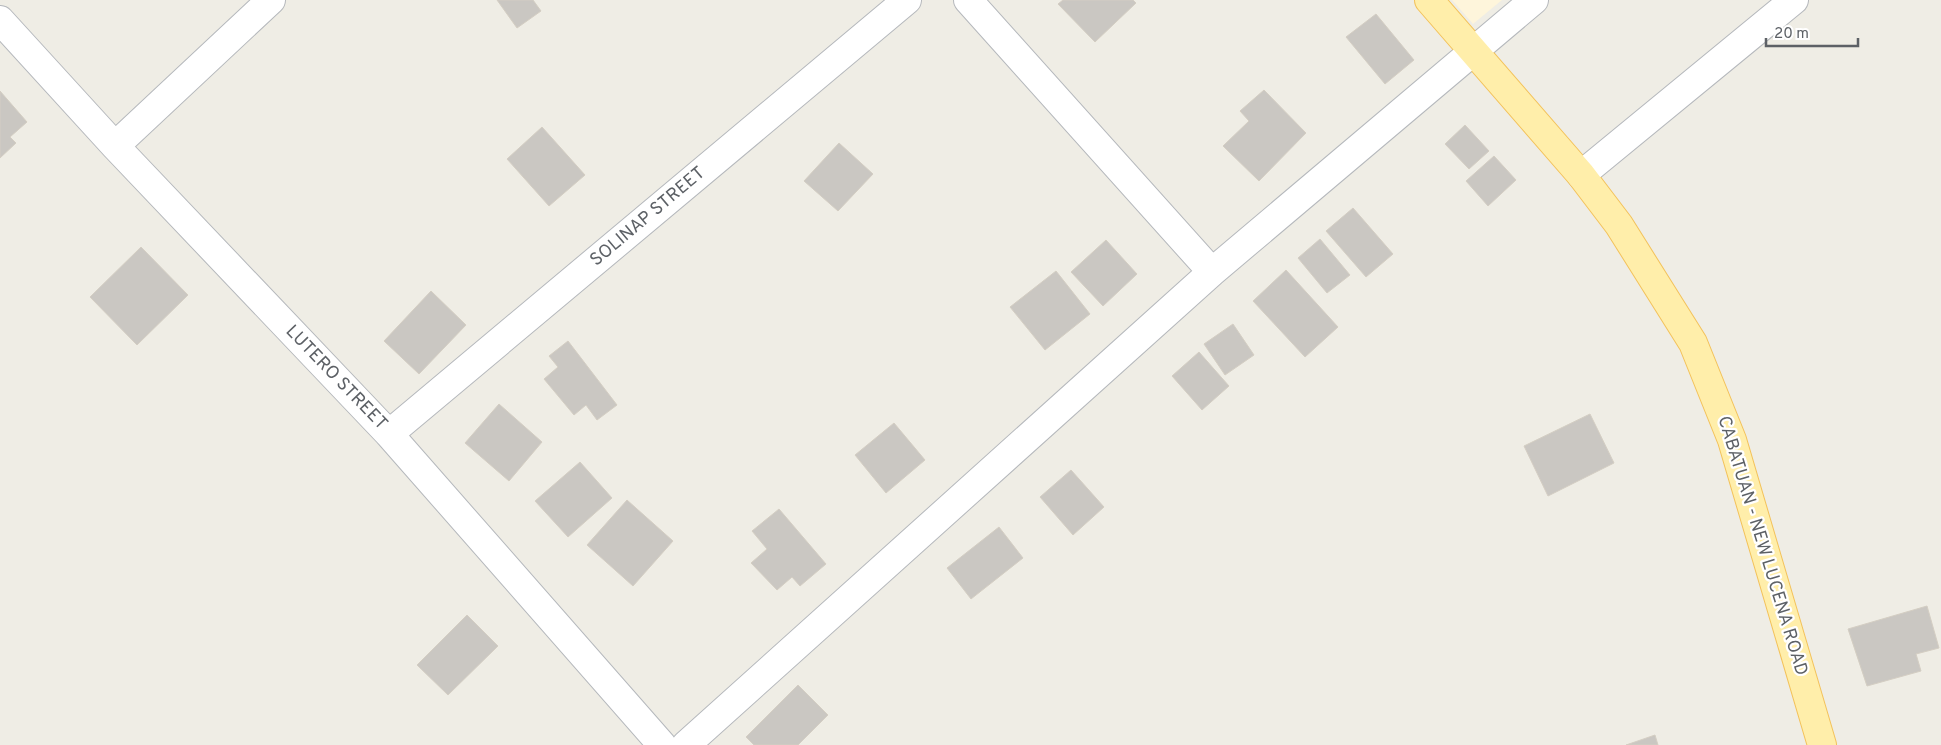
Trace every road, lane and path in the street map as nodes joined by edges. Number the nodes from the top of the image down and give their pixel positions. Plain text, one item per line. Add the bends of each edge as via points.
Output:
1 (271, 0) edge
2 (907, 0) edge
3 (968, 0) edge
4 (1429, 0) edge
5 (1534, 0) edge
6 (1794, 0) edge
7 (0, 20) edge
8 (1474, 51) junction
9 (115, 146) junction
10 (1581, 174) junction
11 (1212, 272) junction
12 (389, 434) junction
13 (662, 745) edge
14 (686, 745) edge
15 (1822, 745) edge

1 - 9 street
2 - 12 street, SOLINAP STREET
3 - 11 street
4 - 8 main road, CABATUAN - NEW LUCENA ROAD
5 - 8 street
6 - 10 street
7 - 9 street, LUTERO STREET
8 - 10 main road, CABATUAN - NEW LUCENA ROAD
8 - 11 street
9 - 12 street, LUTERO STREET
10 - 15 main road, CABATUAN - NEW LUCENA ROAD via 1619,225 1693,343 1732,440
11 - 14 street
12 - 13 street, LUTERO STREET

